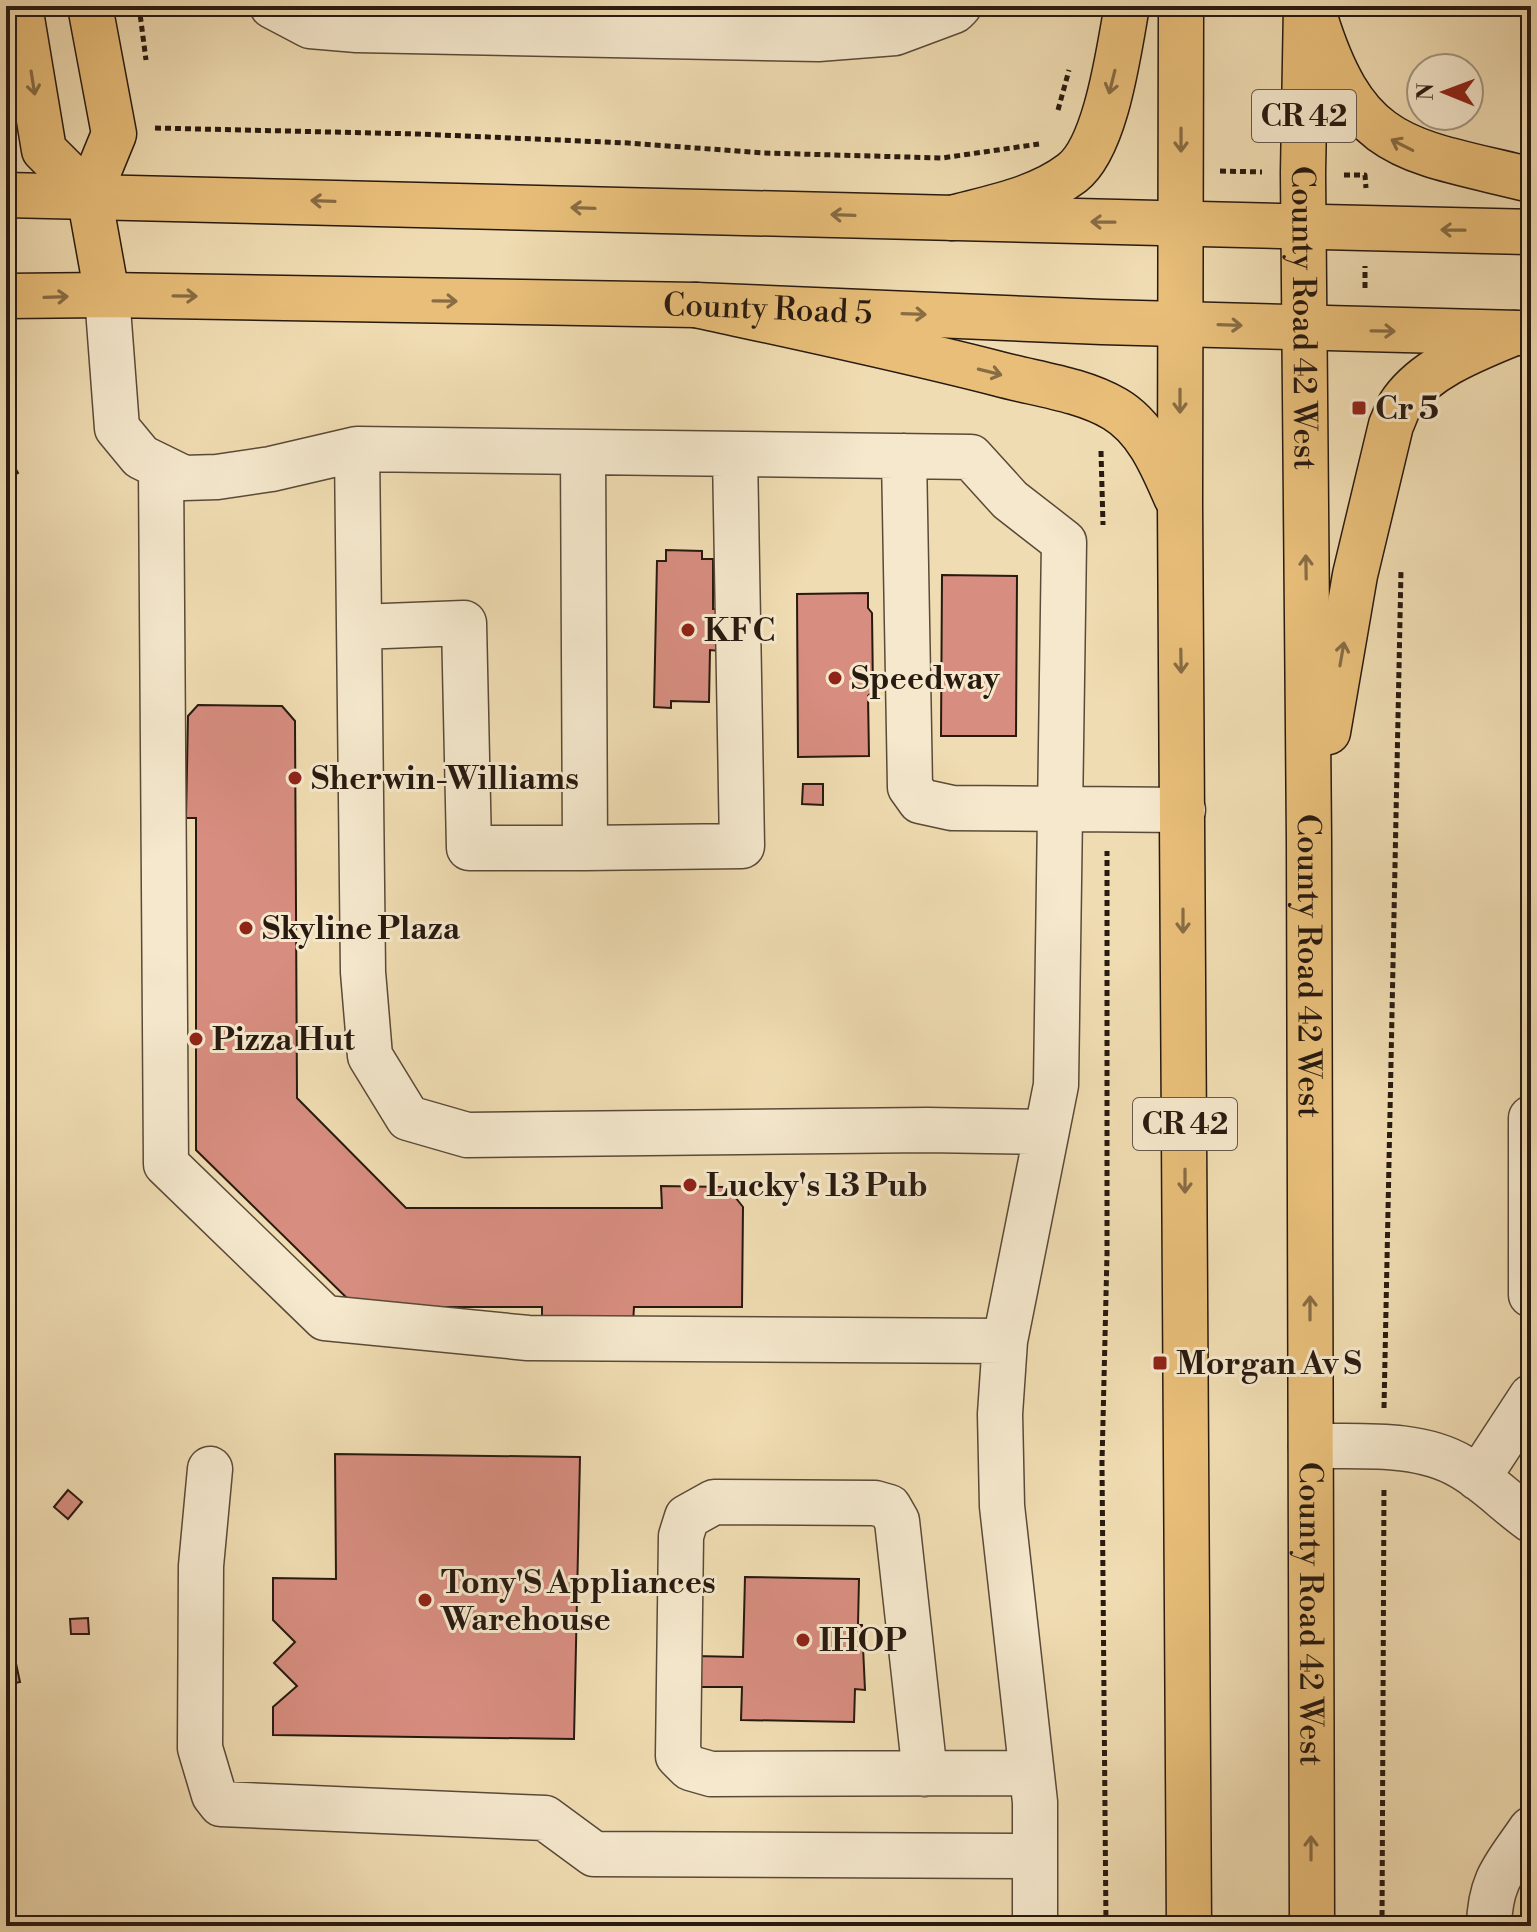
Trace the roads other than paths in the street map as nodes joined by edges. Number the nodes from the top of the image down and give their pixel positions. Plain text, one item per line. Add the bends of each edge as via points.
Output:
1 (20, 6) edge
2 (90, 6) edge
3 (272, 6) edge
4 (959, 6) edge
5 (1127, 6) edge
6 (1181, 6) edge
7 (1308, 6) edge
8 (1531, 180) edge
9 (6, 195) edge
10 (89, 195) junction
11 (952, 218) junction
12 (1181, 223) junction
13 (1304, 226) junction
14 (1531, 232) edge
15 (107, 295) junction
16 (6, 296) edge
17 (696, 305) junction
18 (1180, 323) junction
19 (1305, 328) junction
20 (1522, 333) edge
21 (357, 449) junction
22 (583, 452) junction
23 (735, 454) junction
24 (904, 456) junction
25 (161, 467) junction
26 (1180, 504) junction
27 (359, 627) junction
28 (1183, 810) junction
29 (1060, 811) junction
30 (1309, 841) junction
31 (585, 848) junction
32 (1531, 1118) edge
33 (1045, 1132) junction
34 (1531, 1295) edge
35 (1005, 1341) junction
36 (1531, 1397) edge
37 (1311, 1446) junction
38 (210, 1469) dead end
39 (1478, 1478) junction
40 (1531, 1520) edge
41 (1031, 1773) junction
42 (925, 1774) junction
43 (1188, 1808) junction
44 (1531, 1829) edge
45 (1035, 1856) junction
46 (1035, 1926) edge
47 (1189, 1926) edge
48 (1200, 1926) edge
49 (1312, 1926) edge
50 (1489, 1926) edge

1 -> 10 main road via 44,150
2 - 10 main road via 114,134
3 - 4 street via 310,26 357,30 818,39 895,33
5 -> 11 main road via 1099,129 1074,172 1046,189
6 -> 12 main road, CR 42
8 -> 7 main road via 1413,151 1387,137 1341,85
7 - 13 main road, County Road 42 West / CR 42
9 - 10 main road
11 -> 10 main road
10 - 15 main road
12 -> 11 main road
12 - 13 main road
12 - 18 main road, CR 42
14 -> 13 main road
13 - 19 main road, County Road 42 West / CR 42
16 -> 15 main road, County Road 5
15 -> 17 main road, County Road 5
15 - 25 street via 117,428 141,457
17 -> 18 main road, County Road 5
17 -> 26 main road via 1089,397 1132,422 1149,442
18 -> 19 main road, County Road 5
18 -> 26 main road, CR 42
19 -> 20 main road, County Road 5
30 -> 19 main road, County Road 42 West / CR 42
30 -> 20 main road via 1355,575 1391,425 1402,402 1422,381 1473,350
21 - 22 street
21 - 25 street via 217,477 184,478
21 - 27 street
22 - 23 street
22 - 31 street
23 - 24 street
23 - 31 street via 742,846
24 - 29 street via 971,457 1010,500 1064,542
24 - 29 street via 910,787 920,801 952,808
25 - 35 street via 166,1164 325,1318 528,1338
26 -> 28 main road, CR 42
27 - 31 street via 464,623 469,848
27 - 33 street via 363,972 370,1056 408,1118 467,1135
28 - 29 street
28 -> 43 main road, CR 42
29 - 33 street via 1056,1085
37 -> 30 main road, County Road 42 West / CR 42
32 - 34 street
33 - 35 street
35 - 41 street via 1002,1506
36 - 39 street
37 - 39 street via 1432,1454
49 -> 37 main road, County Road 42 West / CR 42
38 - 45 street via 201,1566 200,1748 221,1804 545,1818 594,1854
39 - 40 street
41 - 42 street
41 - 45 street
42 - 42 street via 711,1774 690,1768 678,1756 681,1536 687,1517 714,1502 889,1507 897,1521
43 - 47 main road, CR 42
43 - 48 main road
44 - 50 street via 1498,1878 1490,1897
45 - 46 street

